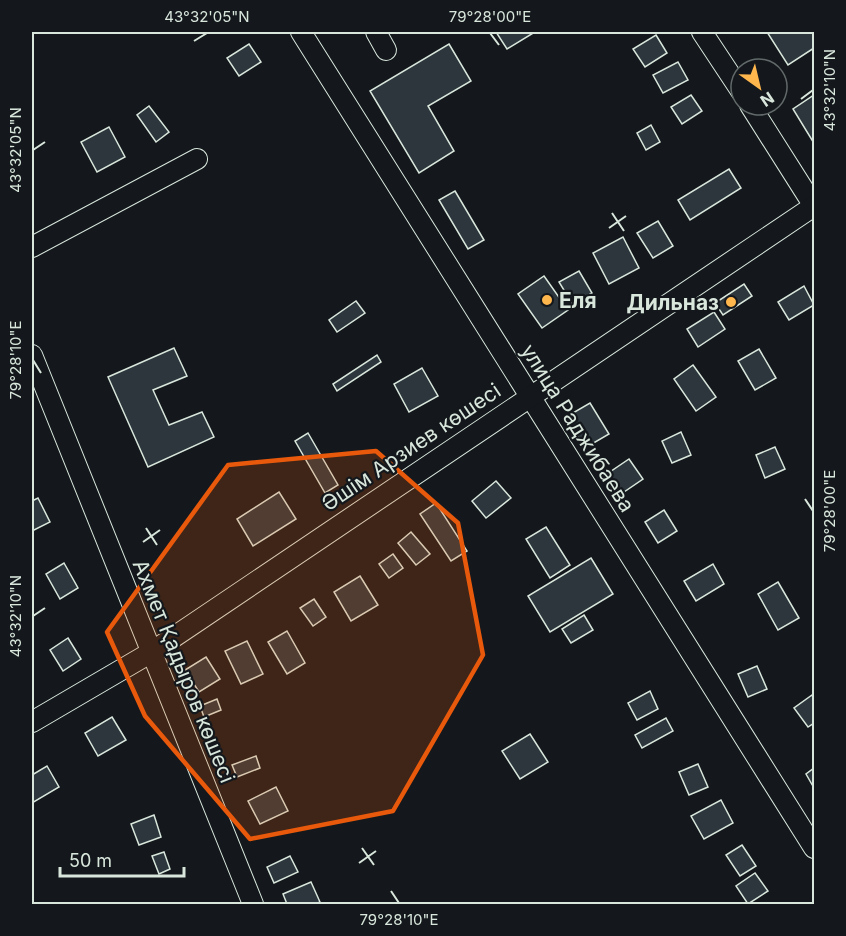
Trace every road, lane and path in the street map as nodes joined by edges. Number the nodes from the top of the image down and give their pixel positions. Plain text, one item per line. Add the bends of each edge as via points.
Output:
1 (302, 32) edge
2 (376, 32) edge
3 (702, 32) edge
4 (386, 50) dead end
5 (729, 74) edge
6 (758, 117) edge
7 (197, 159) dead end
8 (814, 206) edge
9 (32, 247) edge
10 (32, 356) edge
11 (529, 396) junction
12 (150, 653) junction
13 (32, 722) edge
14 (814, 848) edge
15 (253, 904) edge

1 - 11 street, улица Раджибаева
2 - 4 street
3 - 5 street
6 - 8 street
7 - 9 street
8 - 11 street, Әшім Арзиев көшесі
10 - 12 street, Ахмет Қадыров көшесі
11 - 12 street, Әшім Арзиев көшесі
11 - 14 street, улица Раджибаева
12 - 13 street, Әшім Арзиев көшесі
12 - 15 street, Ахмет Қадыров көшесі

